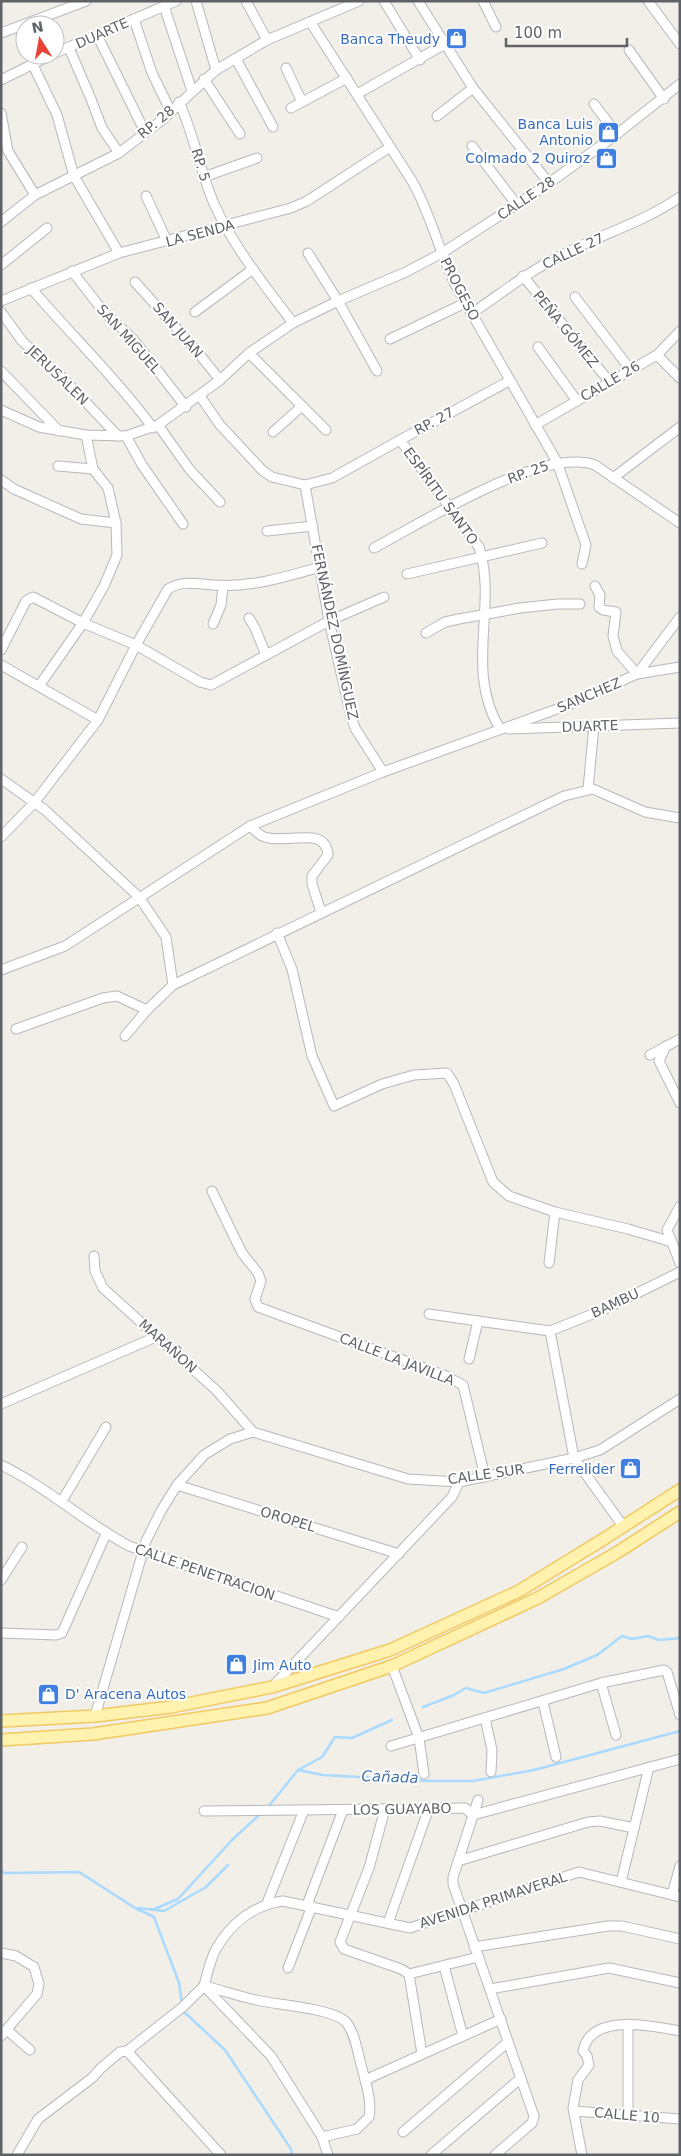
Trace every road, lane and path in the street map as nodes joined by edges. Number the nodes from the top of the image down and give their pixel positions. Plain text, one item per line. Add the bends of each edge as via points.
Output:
1 (86, 1) edge
2 (176, 1) edge
3 (196, 1) edge
4 (246, 1) edge
5 (384, 1) edge
6 (418, 1) edge
7 (483, 1) edge
8 (648, 1) edge
9 (355, 2) edge
10 (164, 6) junction
11 (134, 19) junction
12 (311, 23) junction
13 (496, 27) dead end
14 (1, 33) edge
15 (97, 35) junction
16 (266, 40) junction
17 (445, 44) junction
18 (680, 44) edge
19 (69, 48) junction
20 (65, 49) edge
21 (629, 50) dead end
22 (236, 59) junction
23 (420, 60) junction
24 (28, 65) edge
25 (33, 65) edge
26 (286, 68) dead end
27 (216, 70) junction
28 (347, 78) junction
29 (204, 79) junction
30 (1, 80) edge
31 (680, 84) edge
32 (474, 88) junction
33 (192, 91) junction
34 (358, 94) junction
35 (664, 99) junction
36 (179, 102) junction
37 (302, 102) junction
38 (594, 104) dead end
39 (291, 108) dead end
40 (170, 110) junction
41 (1, 113) edge
42 (438, 116) dead end
43 (273, 126) dead end
44 (144, 132) junction
45 (240, 134) dead end
46 (617, 134) junction
47 (472, 146) dead end
48 (390, 147) junction
49 (119, 153) junction
50 (256, 158) dead end
51 (74, 176) junction
52 (204, 177) junction
53 (549, 183) junction
54 (35, 195) junction
55 (146, 196) dead end
56 (680, 197) edge
57 (517, 205) junction
58 (1, 222) edge
59 (226, 226) junction
60 (48, 228) dead end
61 (167, 241) junction
62 (119, 253) junction
63 (308, 253) dead end
64 (442, 253) junction
65 (1, 265) edge
66 (253, 269) junction
67 (72, 271) junction
68 (523, 276) junction
69 (135, 282) dead end
70 (31, 288) junction
71 (574, 297) dead end
72 (1, 301) edge
73 (338, 301) junction
74 (465, 303) junction
75 (1, 312) edge
76 (195, 312) dead end
77 (471, 314) junction
78 (293, 324) junction
79 (680, 331) edge
80 (390, 339) dead end
81 (538, 347) dead end
82 (249, 353) junction
83 (657, 355) junction
84 (630, 369) junction
85 (1, 370) edge
86 (377, 371) dead end
87 (680, 378) edge
88 (220, 380) junction
89 (509, 382) junction
90 (610, 382) junction
91 (200, 396) junction
92 (577, 401) junction
93 (302, 406) junction
94 (186, 407) junction
95 (1, 410) edge
96 (535, 425) junction
97 (156, 426) junction
98 (680, 427) edge
99 (326, 430) dead end
100 (59, 432) junction
101 (272, 432) dead end
102 (86, 435) junction
103 (122, 436) junction
104 (400, 440) junction
105 (557, 462) junction
106 (58, 466) dead end
107 (93, 469) junction
108 (613, 478) junction
109 (1, 480) edge
110 (305, 485) junction
111 (220, 502) dead end
112 (450, 508) junction
113 (680, 523) edge
114 (116, 524) junction
115 (183, 524) dead end
116 (312, 526) junction
117 (267, 531) dead end
118 (542, 543) dead end
119 (374, 548) dead end
120 (482, 556) junction
121 (582, 564) dead end
122 (320, 567) junction
123 (407, 574) dead end
124 (223, 586) junction
125 (595, 586) dead end
126 (384, 597) dead end
127 (580, 604) dead end
128 (483, 615) junction
129 (680, 617) edge
130 (249, 618) dead end
131 (329, 622) junction
132 (83, 623) junction
133 (213, 624) dead end
134 (426, 633) dead end
135 (136, 645) junction
136 (1, 650) edge
137 (266, 656) junction
138 (1, 665) edge
139 (680, 667) edge
140 (637, 674) junction
141 (39, 686) junction
142 (98, 720) junction
143 (680, 723) edge
144 (594, 726) junction
145 (500, 729) junction
146 (383, 772) junction
147 (1, 779) edge
148 (588, 789) junction
149 (34, 803) junction
150 (680, 818) edge
151 (250, 826) junction
152 (1, 837) edge
153 (140, 897) junction
154 (321, 912) junction
155 (277, 933) junction
156 (1, 970) edge
157 (173, 984) junction
158 (147, 1010) junction
159 (16, 1028) dead end
160 (125, 1036) dead end
161 (680, 1039) edge
162 (666, 1046) junction
163 (650, 1055) dead end
164 (680, 1103) edge
165 (212, 1191) dead end
166 (680, 1206) edge
167 (556, 1212) junction
168 (672, 1242) junction
169 (94, 1256) dead end
170 (549, 1263) dead end
171 (680, 1263) edge
172 (680, 1272) edge
173 (429, 1314) dead end
174 (478, 1321) junction
175 (550, 1331) junction
176 (158, 1336) junction
177 (469, 1359) dead end
178 (680, 1399) edge
179 (1, 1404) edge
180 (106, 1427) dead end
181 (253, 1432) junction
182 (574, 1458) junction
183 (1, 1465) edge
184 (485, 1477) junction
185 (459, 1482) junction
186 (178, 1485) junction
187 (680, 1490) edge
188 (62, 1501) junction
189 (680, 1512) edge
190 (623, 1526) junction
191 (106, 1534) junction
192 (22, 1547) dead end
193 (143, 1553) junction
194 (399, 1554) junction
195 (1, 1580) edge
196 (339, 1617) junction
197 (1, 1633) edge
198 (392, 1666) junction
199 (601, 1683) junction
200 (272, 1687) junction
201 (543, 1702) junction
202 (680, 1715) edge
203 (95, 1716) junction
204 (485, 1718) junction
205 (1, 1721) edge
206 (616, 1735) dead end
207 (419, 1738) junction
208 (1, 1740) edge
209 (391, 1746) dead end
210 (556, 1757) dead end
211 (680, 1759) edge
212 (649, 1767) junction
213 (491, 1772) dead end
214 (424, 1774) dead end
215 (478, 1800) dead end
216 (429, 1808) junction
217 (385, 1809) junction
218 (304, 1810) junction
219 (343, 1810) junction
220 (204, 1811) dead end
221 (473, 1815) junction
222 (634, 1828) junction
223 (458, 1861) junction
224 (680, 1866) edge
225 (621, 1882) junction
226 (676, 1896) edge
227 (267, 1903) junction
228 (309, 1905) junction
229 (461, 1911) junction
230 (352, 1914) junction
231 (388, 1923) junction
232 (680, 1939) edge
233 (474, 1947) junction
234 (1, 1953) edge
235 (478, 1957) junction
236 (444, 1966) junction
237 (288, 1968) dead end
238 (409, 1974) junction
239 (680, 1984) edge
240 (204, 1986) junction
241 (490, 1988) junction
242 (500, 2019) junction
243 (628, 2024) junction
244 (680, 2031) edge
245 (4, 2033) edge
246 (463, 2036) junction
247 (508, 2042) junction
248 (30, 2050) dead end
249 (127, 2051) junction
250 (422, 2054) junction
251 (521, 2078) junction
252 (365, 2080) junction
253 (574, 2111) junction
254 (628, 2116) junction
255 (680, 2119) edge
256 (403, 2132) dead end
257 (322, 2137) junction
258 (18, 2155) edge
259 (221, 2155) edge
260 (328, 2155) edge
261 (431, 2155) edge
262 (495, 2155) edge
263 (582, 2155) edge

1 - 14 street
2 - 10 street, DUARTE
3 - 27 street
4 - 16 street
5 - 23 street
6 - 17 street
7 - 13 street
8 - 18 street
9 - 12 street, RP. 28
10 - 11 street, DUARTE
10 - 33 street
11 - 15 street, DUARTE
11 - 40 street via 152,73
12 - 16 street, RP. 28
12 - 28 street, PROGESO
15 - 19 street, DUARTE
15 - 44 street
16 - 22 street, RP. 28
17 - 23 street
17 - 32 street
19 - 20 street, DUARTE
19 - 49 street via 102,128
21 - 35 street
22 - 27 street, RP. 28
22 - 43 street
23 - 34 street
24 - 30 street
25 - 51 street via 57,115
26 - 37 street
27 - 29 street, RP. 28
28 - 34 street, PROGESO
28 - 37 street
29 - 33 street, RP. 28
29 - 45 street
31 - 35 street, CALLE 28
32 - 42 street
32 - 53 street
33 - 36 street, RP. 28
34 - 48 street, PROGESO
35 - 46 street, CALLE 28
36 - 40 street, RP. 28
36 - 52 street, RP. 5 via 190,125
37 - 39 street
38 - 46 street
40 - 44 street, RP. 28
41 - 54 street via 8,151
44 - 49 street, RP. 28
46 - 53 street, CALLE 28
47 - 57 street
48 - 59 street, LA SENDA via 307,201
48 - 64 street, PROGESO via 420,196
49 - 51 street, RP. 28
50 - 52 street
51 - 54 street, RP. 28
51 - 62 street
52 - 59 street, RP. 5
53 - 57 street, CALLE 28
54 - 58 street, RP. 28
55 - 61 street
56 - 68 street, CALLE 27 via 658,212 565,253
57 - 64 street, CALLE 28
59 - 61 street, LA SENDA
59 - 66 street, RP. 5
60 - 65 street
61 - 62 street, LA SENDA
62 - 67 street, LA SENDA
63 - 73 street
64 - 73 street, CALLE 28
64 - 74 street, PROGESO
66 - 76 street
66 - 78 street, RP. 5
67 - 70 street, LA SENDA
67 - 94 street, SAN MIGUEL
68 - 77 street, CALLE 27
68 - 90 street, PEÑA GÓMEZ
69 - 88 street, SAN JUAN
70 - 72 street, LA SENDA
70 - 97 street
71 - 84 street
73 - 78 street, CALLE 28
73 - 86 street
74 - 77 street, PROGESO
74 - 80 street
75 - 103 street, JERUSALEN via 22,341
77 - 89 street, PROGESO
78 - 82 street, CALLE 28
79 - 83 street, CALLE 26
81 - 92 street
82 - 88 street, CALLE 28
82 - 93 street
83 - 84 street, CALLE 26
83 - 87 street
84 - 90 street, CALLE 26
85 - 100 street
88 - 91 street, CALLE 28
89 - 96 street, PROGESO
89 - 104 street, RP. 27
90 - 92 street, CALLE 26
91 - 94 street, CALLE 28
91 - 110 street via 220,426 263,471 272,477
92 - 96 street, CALLE 26
93 - 99 street
93 - 101 street
94 - 97 street, CALLE 28
95 - 100 street, CALLE 28
96 - 105 street, PROGESO
97 - 103 street, CALLE 28
97 - 111 street
98 - 108 street
100 - 102 street, CALLE 28
102 - 103 street, CALLE 28
102 - 107 street
103 - 115 street, JERUSALEN
104 - 110 street, RP. 27 via 332,478
104 - 112 street, ESPÍRITU SANTO
105 - 108 street, RP. 25 via 583,461
105 - 112 street, RP. 25 via 529,469
105 - 121 street, PROGESO via 586,545
106 - 107 street
107 - 114 street via 108,488
108 - 113 street, RP. 25
109 - 114 street via 81,519
110 - 116 street, FERNÁNDEZ DOMÍNGUEZ
112 - 119 street, RP. 25
112 - 120 street, ESPÍRITU SANTO
114 - 132 street via 117,555
116 - 117 street
116 - 122 street, FERNÁNDEZ DOMÍNGUEZ
118 - 120 street
120 - 123 street
120 - 128 street, ESPÍRITU SANTO
122 - 124 street via 271,582
122 - 131 street, FERNÁNDEZ DOMÍNGUEZ
124 - 133 street via 221,605
124 - 135 street via 175,584 168,589
125 - 140 street via 600,595 600,607 616,612 613,636 617,651
126 - 131 street
127 - 128 street via 520,608
128 - 134 street via 445,622
128 - 145 street, ESPÍRITU SANTO via 482,659 487,702
129 - 140 street
130 - 137 street
131 - 137 street
131 - 146 street, FERNÁNDEZ DOMÍNGUEZ via 355,728
132 - 135 street
132 - 136 street via 33,597 26,601
132 - 141 street
135 - 137 street via 200,682 211,685
135 - 142 street
138 - 141 street
139 - 140 street, SANCHEZ
140 - 145 street, SANCHEZ via 568,705
141 - 142 street
142 - 149 street
143 - 144 street, DUARTE
144 - 145 street, DUARTE
144 - 148 street
145 - 146 street, SANCHEZ
146 - 151 street, SANCHEZ
147 - 149 street
148 - 150 street via 600,790 645,812
148 - 154 street via 564,796
149 - 152 street
149 - 153 street
151 - 153 street, SANCHEZ
151 - 154 street via 262,836 290,840 322,839 328,846 328,855 312,876
153 - 156 street, SANCHEZ via 66,946
153 - 157 street via 166,937
154 - 155 street
155 - 157 street
155 - 167 street via 292,969 312,1056 334,1106 382,1084 414,1075 447,1073 493,1182 510,1196
157 - 158 street
158 - 159 street via 117,996
158 - 160 street
161 - 162 street
162 - 163 street
162 - 164 street via 659,1061
165 - 184 street, CALLE LA JAVILLA via 242,1253 261,1281 255,1299 258,1307 463,1385
166 - 168 street via 667,1230
167 - 168 street via 628,1228
167 - 170 street
168 - 171 street
169 - 176 street, MARAÑON via 95,1271 104,1288
172 - 175 street, BAMBU via 605,1309
173 - 174 street
174 - 175 street
174 - 177 street
175 - 182 street
176 - 179 street
176 - 181 street, MARAÑON via 217,1390
178 - 182 street, CALLE SUR via 600,1450
180 - 188 street
181 - 185 street, CALLE SUR via 408,1479
181 - 186 street via 230,1439 204,1455
182 - 184 street, CALLE SUR
182 - 190 street
183 - 188 street, CALLE PENETRACION
184 - 185 street, CALLE SUR
185 - 194 street via 452,1497
186 - 193 street via 146,1541
186 - 194 street, OROPEL
187 - 190 main road
188 - 191 street, CALLE PENETRACION
189 - 198 main road via 538,1598
190 - 200 main road via 519,1591 390,1650
191 - 193 street, CALLE PENETRACION
191 - 197 street via 62,1633
192 - 195 street
193 - 196 street, CALLE PENETRACION
193 - 203 street
194 - 196 street
196 - 200 street
198 - 207 street
198 - 208 main road via 267,1708 93,1734
199 - 201 street
199 - 202 street via 664,1670
199 - 206 street
200 - 203 main road via 171,1707
201 - 204 street
201 - 210 street
203 - 205 main road
204 - 207 street
204 - 213 street via 492,1750
207 - 209 street
207 - 214 street
211 - 212 street
212 - 221 street
212 - 222 street
215 - 221 street
216 - 217 street, LOS GUAYABO
216 - 221 street, LOS GUAYABO via 465,1808
216 - 231 street
217 - 219 street, LOS GUAYABO
217 - 230 street
218 - 219 street, LOS GUAYABO
218 - 220 street, LOS GUAYABO
218 - 227 street
219 - 228 street
221 - 223 street
222 - 223 street via 600,1821 588,1822
222 - 225 street
223 - 229 street via 453,1884
224 - 226 street
225 - 226 street, AVENIDA PRIMAVERAL
225 - 229 street, AVENIDA PRIMAVERAL via 579,1872
227 - 228 street, AVENIDA PRIMAVERAL via 283,1901
227 - 240 street, AVENIDA PRIMAVERAL via 251,1910 231,1928 215,1950
228 - 230 street, AVENIDA PRIMAVERAL
228 - 237 street
229 - 231 street, AVENIDA PRIMAVERAL via 410,1928
229 - 233 street
230 - 231 street, AVENIDA PRIMAVERAL
230 - 238 street via 340,1942 343,1947 401,1968
232 - 233 street via 608,1926
233 - 235 street
234 - 245 street via 16,1956 34,1967 39,1984 37,1994
235 - 236 street
235 - 241 street
236 - 238 street
236 - 246 street
238 - 250 street
239 - 241 street via 609,1968
240 - 249 street via 176,2013
240 - 252 street via 255,2000 326,2012 347,2022
240 - 257 street via 271,2056
241 - 242 street
242 - 246 street
242 - 247 street
243 - 244 street
243 - 253 street via 599,2031 584,2045 588,2064 578,2080
243 - 254 street
245 - 248 street
246 - 250 street
247 - 251 street
247 - 256 street
249 - 258 street via 120,2052 38,2119
249 - 259 street
250 - 252 street
251 - 261 street
251 - 262 street via 534,2120
252 - 257 street via 369,2117 357,2128
253 - 254 street, CALLE 10
253 - 263 street
254 - 255 street, CALLE 10
257 - 260 street

